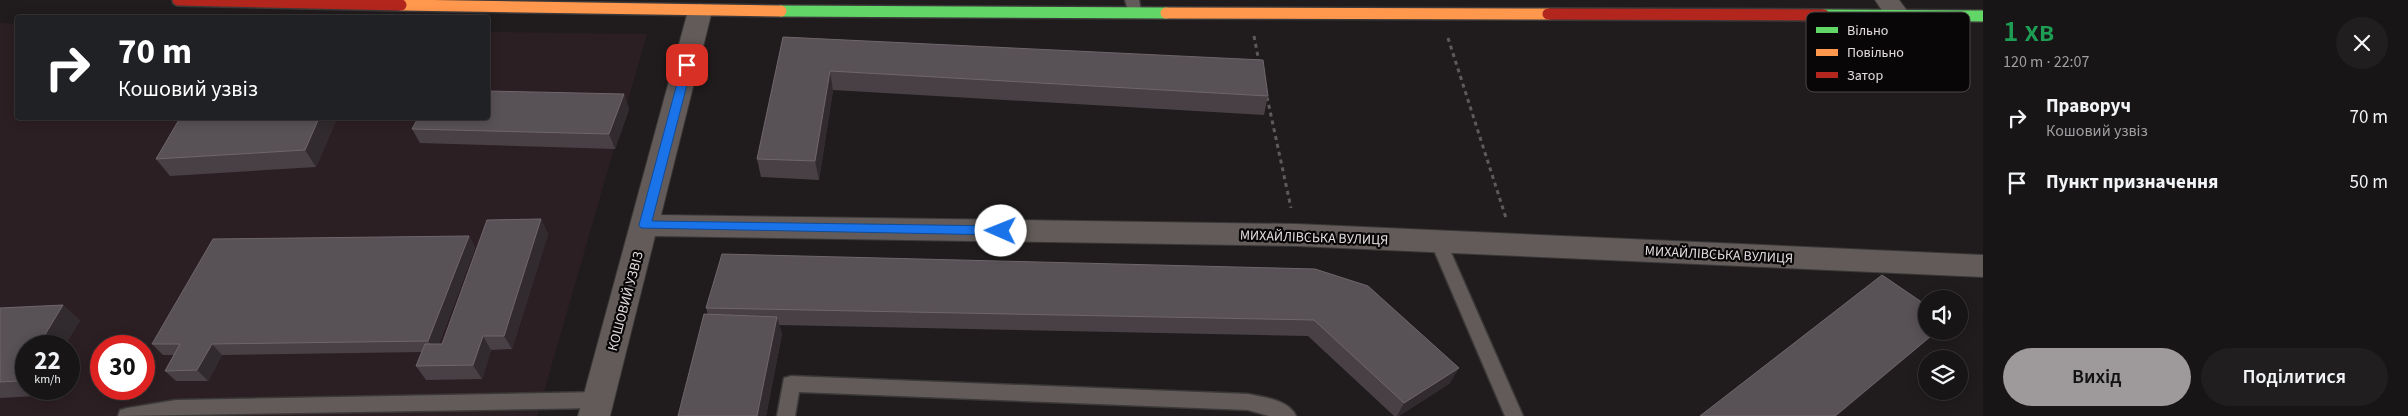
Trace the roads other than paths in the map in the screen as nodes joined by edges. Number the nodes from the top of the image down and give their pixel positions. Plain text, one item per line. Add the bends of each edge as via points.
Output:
1 (178, 0) edge
2 (470, 3) edge
3 (515, 4) edge
4 (702, 6) edge
5 (1133, 6) edge
6 (1893, 8) edge
7 (1938, 12) edge
8 (1970, 15) edge
9 (1983, 16) edge
10 (645, 225) junction
11 (1438, 241) junction
12 (1983, 266) edge
13 (597, 408) edge
14 (127, 416) edge
15 (786, 416) edge
16 (1287, 416) edge
17 (1514, 416) edge

1 - 2 street
2 - 3 street
3 - 4 street
4 - 5 street
4 - 10 street, КОШОВИЙ УЗВІЗ
5 - 6 street via 1249,13 1440,14
6 - 7 street
8 - 9 street
10 - 11 street, МИХАЙЛІВСЬКА ВУЛИЦЯ via 1297,235
10 - 13 street, КОШОВИЙ УЗВІЗ
11 - 12 street, МИХАЙЛІВСЬКА ВУЛИЦЯ
11 - 17 lane
13 - 14 lane via 176,408
15 - 16 lane via 791,384 1248,402 1270,407

